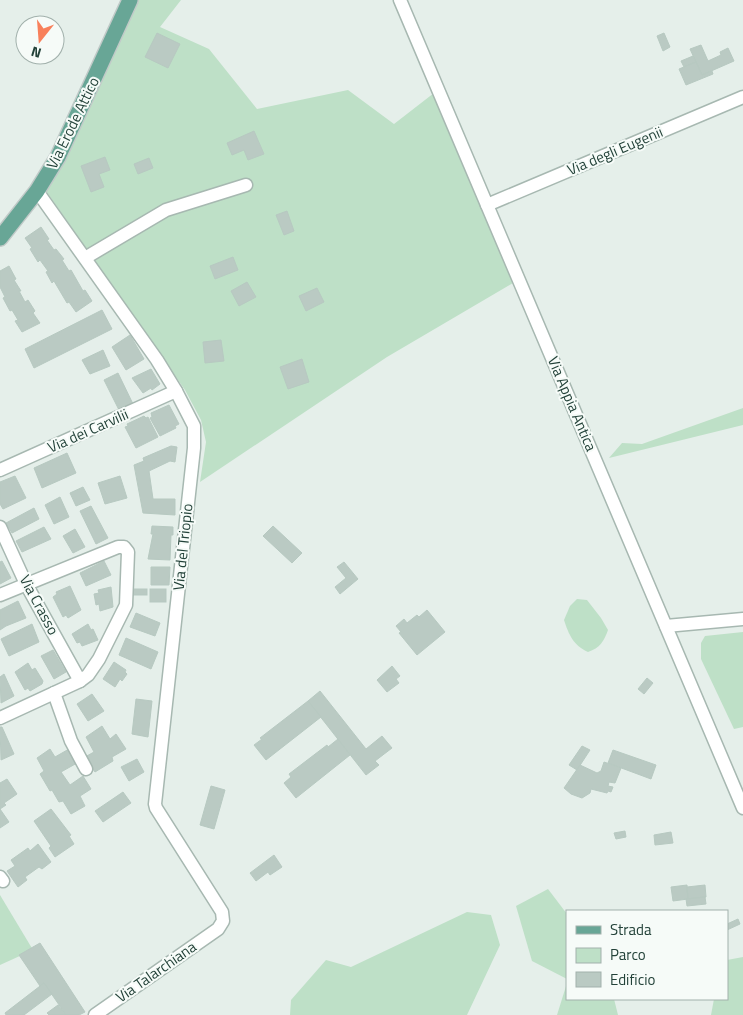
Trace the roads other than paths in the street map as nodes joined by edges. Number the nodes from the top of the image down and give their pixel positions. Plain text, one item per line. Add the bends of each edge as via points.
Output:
1 (130, 0) edge
2 (400, 0) edge
3 (743, 97) edge
4 (246, 185) dead end
5 (37, 191) junction
6 (487, 205) junction
7 (0, 238) edge
8 (85, 258) junction
9 (176, 391) junction
10 (0, 470) edge
11 (0, 527) edge
12 (26, 584) junction
13 (0, 595) edge
14 (743, 619) edge
15 (666, 626) junction
16 (80, 681) junction
17 (54, 693) junction
18 (0, 718) edge
19 (86, 769) dead end
20 (743, 808) edge
21 (218, 929) joint
22 (95, 1015) edge

1 - 5 main road, Via Erode Attico via 67,139
2 - 6 street, Via Appia Antica
3 - 6 street, Via degli Eugenii
4 - 8 street via 166,210
5 - 7 main road, Via Erode Attico
5 - 8 street, Via del Triopio
6 - 15 street, Via Appia Antica
8 - 9 street, Via del Triopio
9 - 10 street, Via dei Carvilii
9 - 21 street, Via del Triopio via 194,426 194,448 154,804 222,912
11 - 12 street, Via Crasso
12 - 13 street
12 - 16 street, Via Crasso
12 - 16 street via 118,547 128,552 126,605 99,659
14 - 15 street
15 - 20 street, Via Appia Antica
16 - 17 street
17 - 18 street
17 - 19 street via 71,741
21 - 22 street, Via Talarchiana

